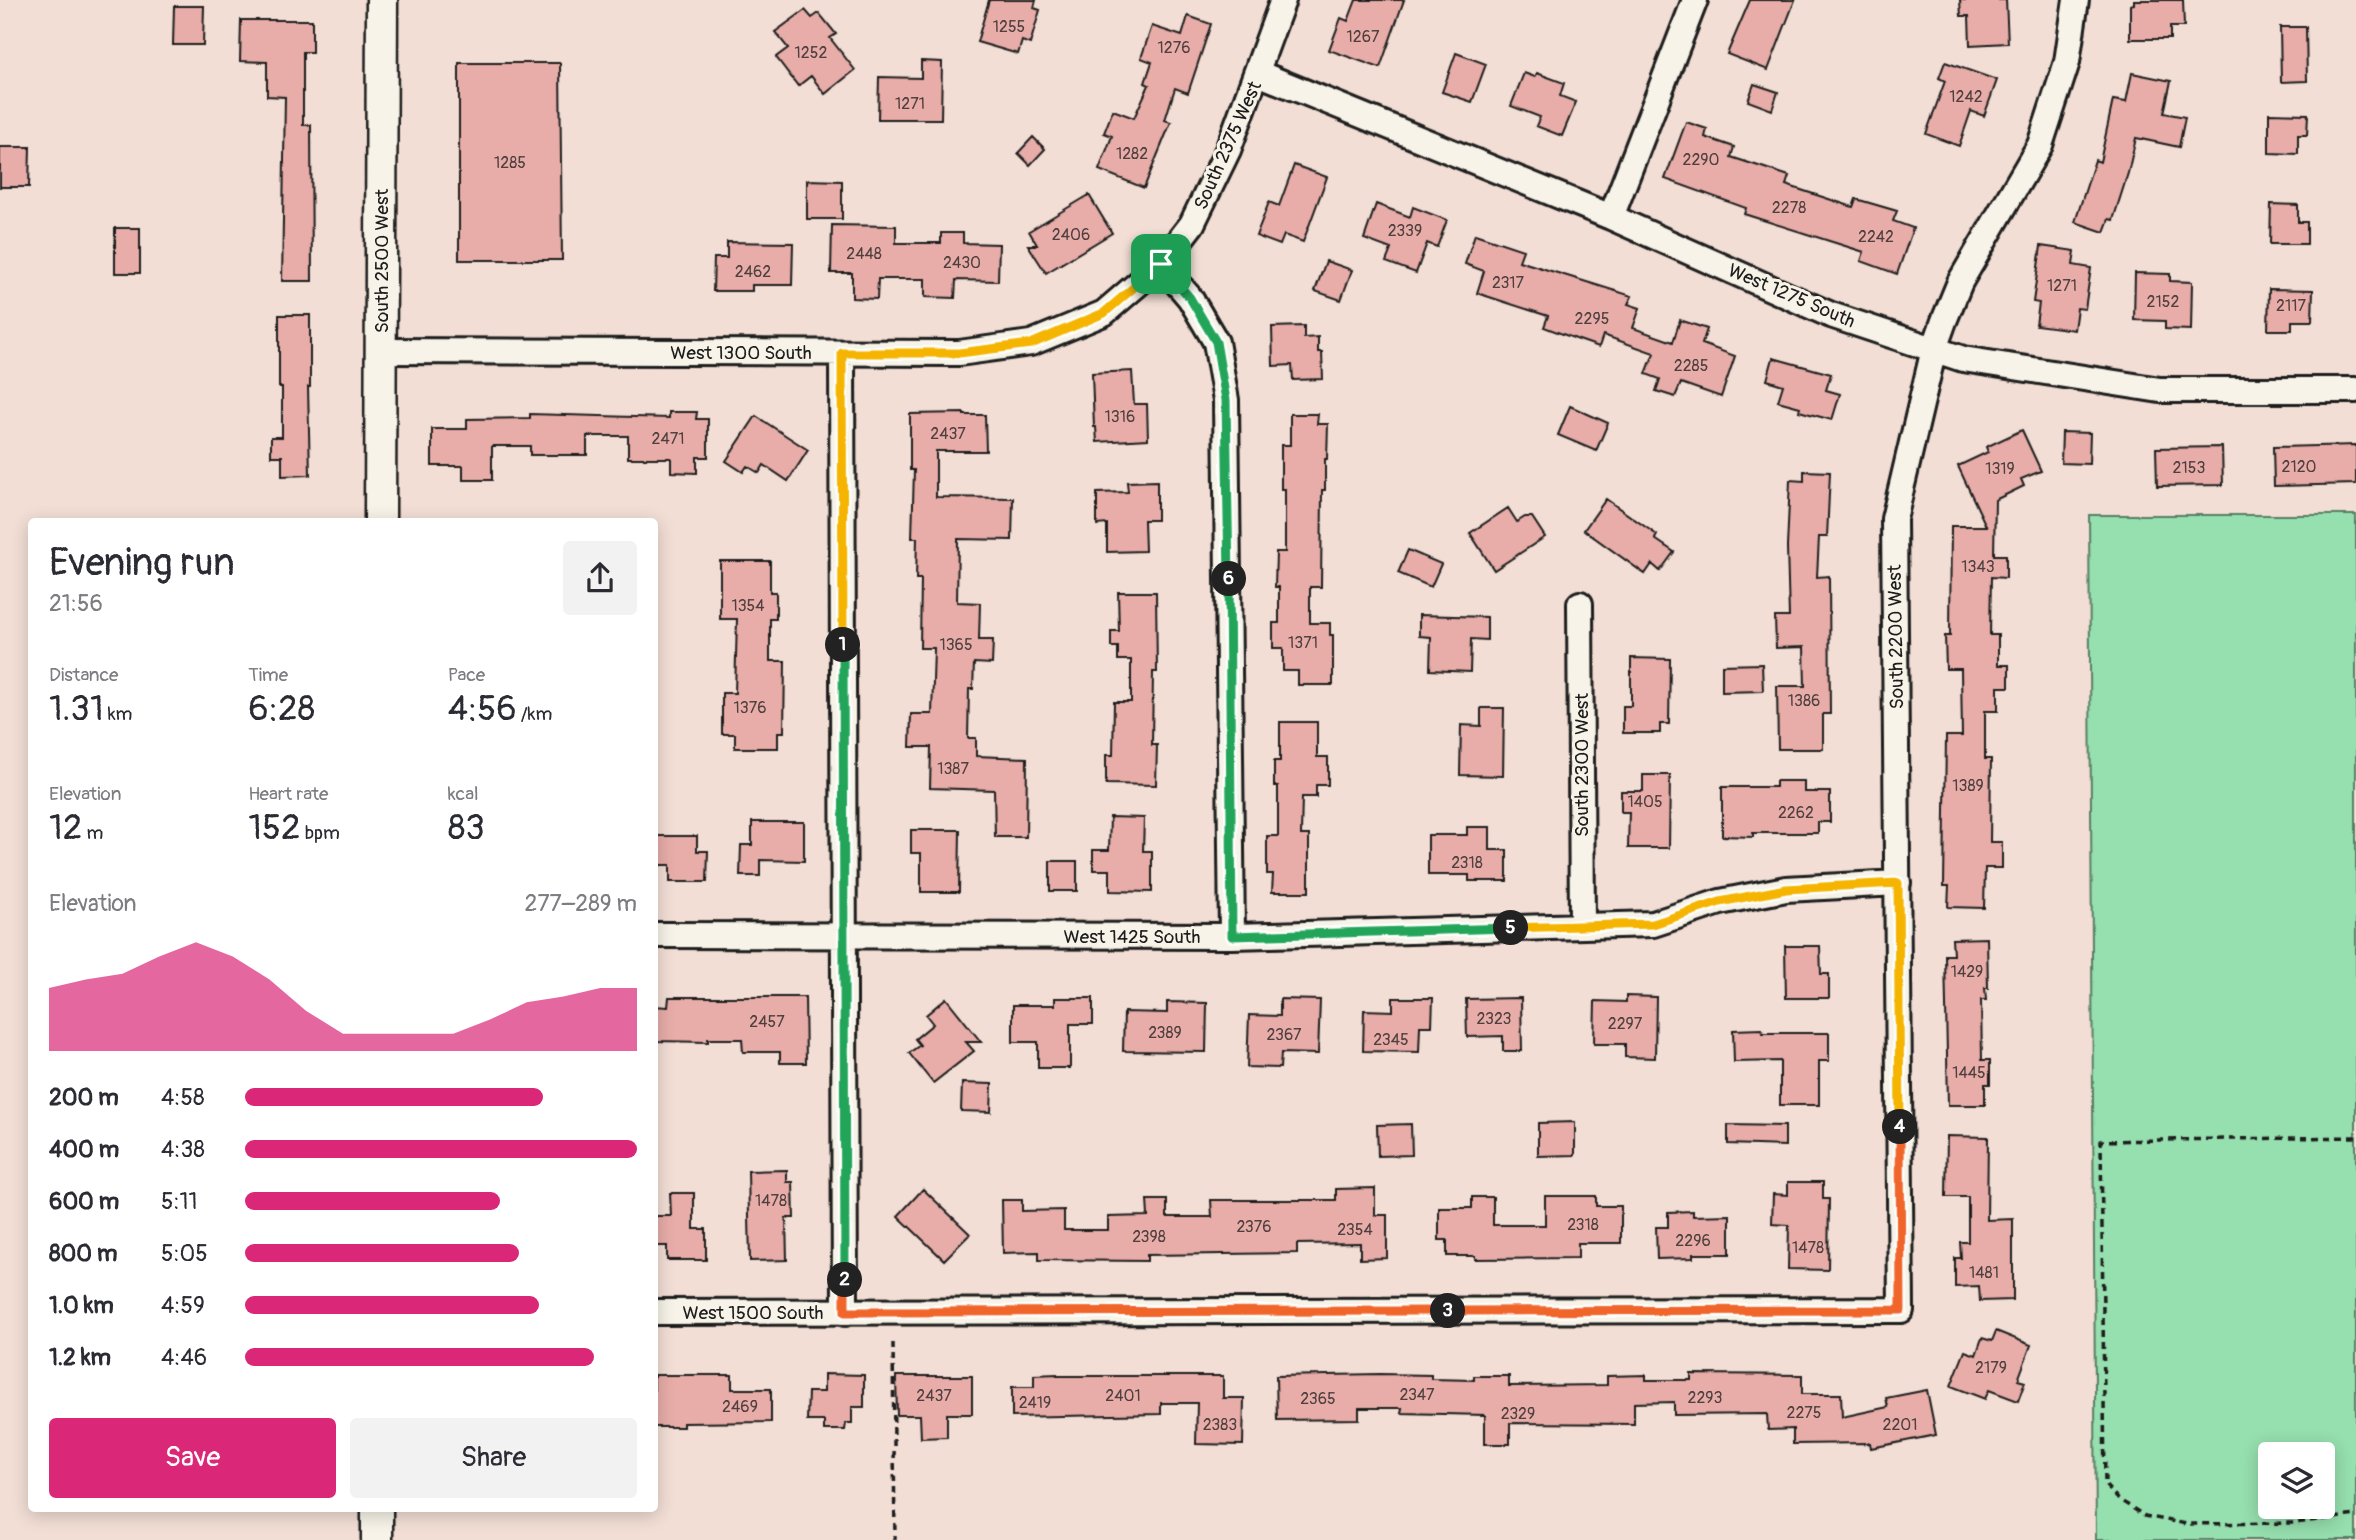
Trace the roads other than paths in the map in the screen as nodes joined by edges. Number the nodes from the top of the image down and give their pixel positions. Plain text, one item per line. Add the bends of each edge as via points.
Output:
1 (382, 0) edge
2 (1283, 0) edge
3 (1695, 0) edge
4 (2076, 0) edge
5 (1258, 73) junction
6 (1611, 217) junction
7 (1161, 264) junction
8 (1934, 349) junction
9 (381, 351) junction
10 (842, 353) junction
11 (2356, 390) edge
12 (380, 518) edge
13 (1580, 604) dead end
14 (1898, 883) junction
15 (1582, 926) junction
16 (658, 935) edge
17 (844, 936) junction
18 (1232, 936) junction
19 (1901, 1310) joint
20 (658, 1312) edge
21 (845, 1312) junction
22 (377, 1512) edge
23 (377, 1540) edge

1 - 9 street, South 2500 West
2 - 5 street, South 2375 West
3 - 6 street
4 - 8 street, South 2200 West via 2067,62 2040,145 1960,282
5 - 6 street, West 1275 South
5 - 7 street, South 2375 West via 1192,224
6 - 8 street, West 1275 South via 1830,314
7 - 10 street, West 1300 South via 1104,313 1031,344 959,353
7 - 18 street via 1190,298 1216,342 1226,400
8 - 11 street, West 1275 South via 1963,359 2160,390
8 - 14 street, South 2200 West via 1894,519
9 - 10 street, West 1300 South
9 - 12 street, South 2500 West
10 - 17 street
13 - 15 street, South 2300 West
14 - 15 street, West 1425 South via 1786,889 1720,902 1653,924
14 - 19 street, South 2200 West
15 - 18 street, West 1425 South
16 - 17 street, West 1425 South
17 - 18 street, West 1425 South
17 - 21 street
19 - 21 street, West 1500 South
20 - 21 street, West 1500 South
22 - 23 street

